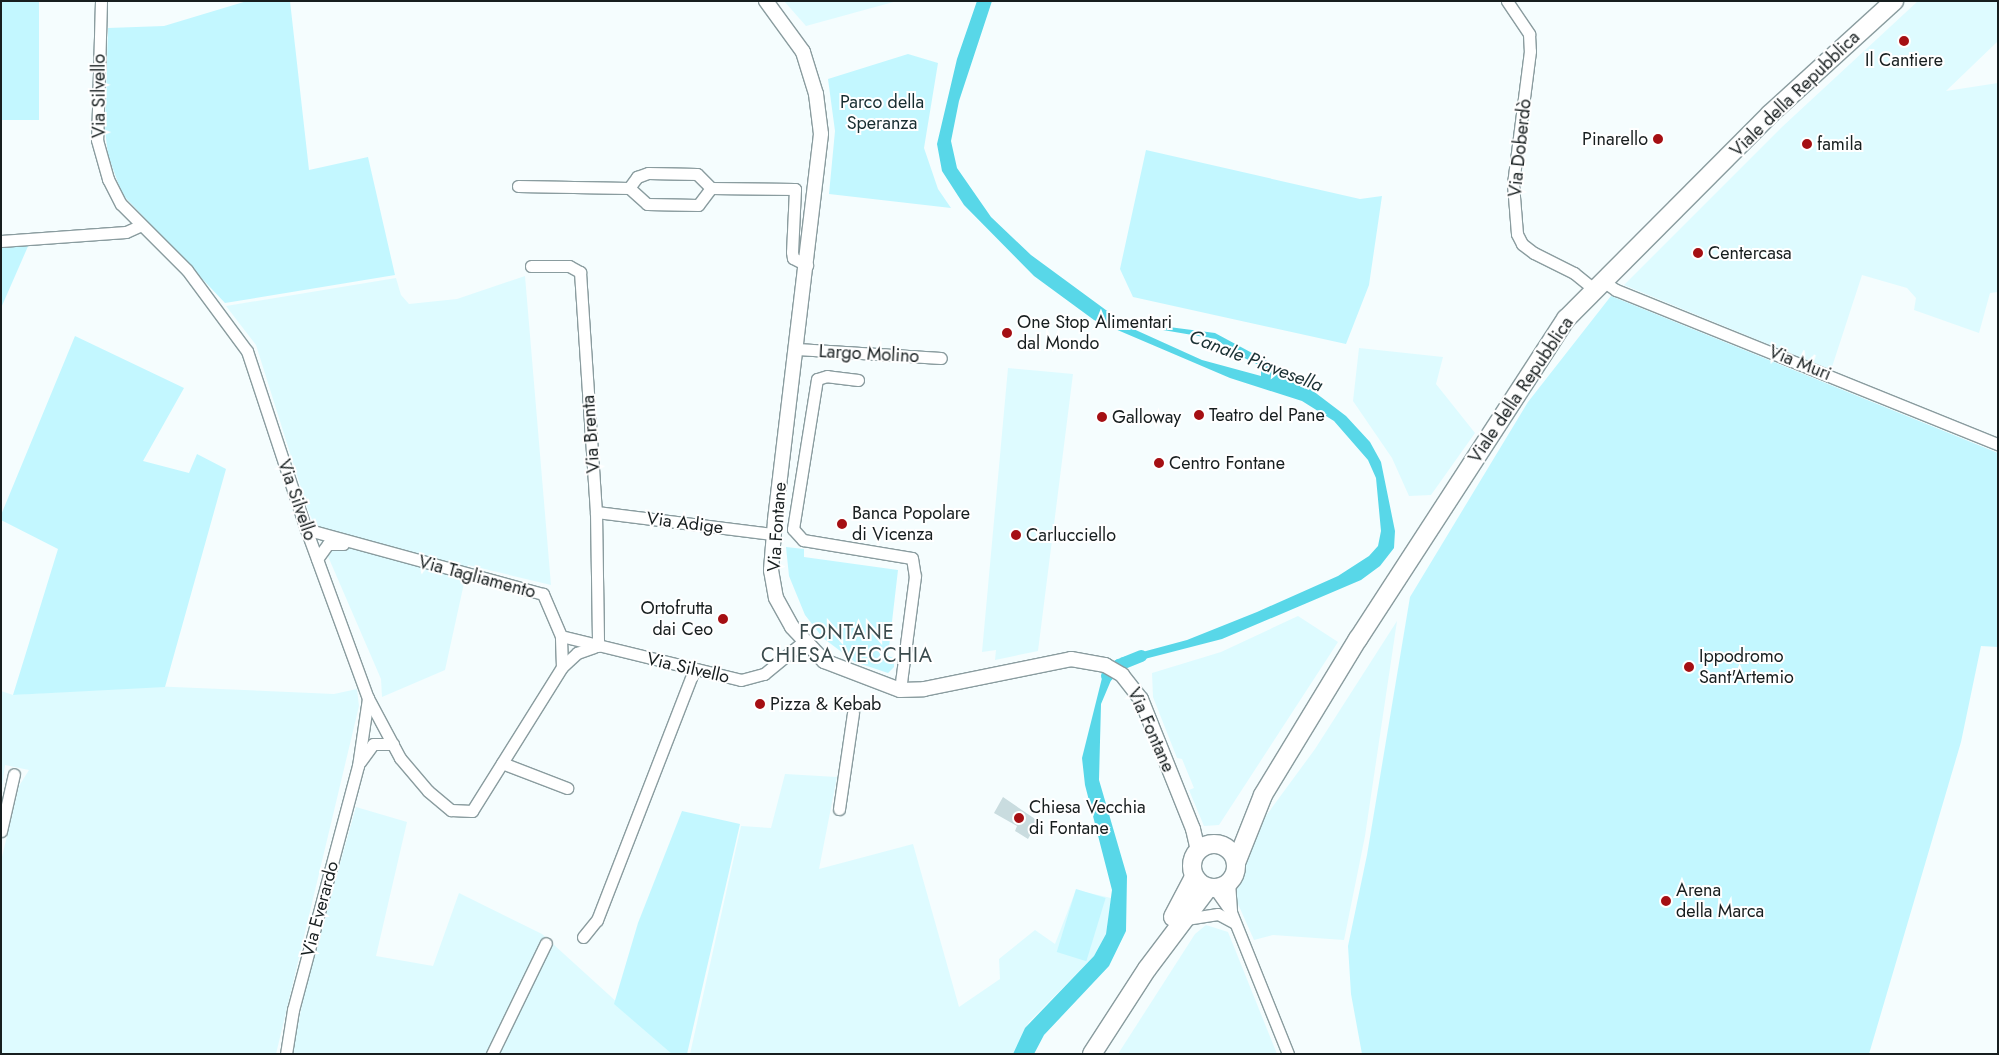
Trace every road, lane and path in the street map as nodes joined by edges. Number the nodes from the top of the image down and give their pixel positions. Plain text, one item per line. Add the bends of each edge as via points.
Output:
1 (101, 1) edge
2 (766, 1) edge
3 (1507, 1) edge
4 (1894, 1) edge
5 (818, 180) junction
6 (518, 186) dead end
7 (629, 188) junction
8 (711, 188) junction
9 (794, 189) junction
10 (142, 225) junction
11 (1, 241) edge
12 (807, 265) junction
13 (532, 266) dead end
14 (1599, 286) junction
15 (797, 349) junction
16 (941, 358) dead end
17 (858, 380) dead end
18 (1998, 444) edge
19 (779, 485) junction
20 (800, 487) junction
21 (596, 512) junction
22 (306, 530) junction
23 (774, 534) junction
24 (352, 545) junction
25 (317, 559) junction
26 (561, 636) junction
27 (804, 641) junction
28 (598, 646) junction
29 (563, 651) joint
30 (562, 667) junction
31 (694, 670) junction
32 (900, 690) junction
33 (368, 698) junction
34 (853, 713) dead end
35 (392, 744) junction
36 (502, 763) junction
37 (358, 766) junction
38 (14, 774) dead end
39 (567, 788) dead end
40 (1263, 795) junction
41 (839, 809) dead end
42 (1, 831) edge
43 (1209, 847) junction
44 (1236, 863) junction
45 (1212, 884) junction
46 (1233, 917) junction
47 (1185, 919) junction
48 (583, 938) dead end
49 (546, 943) dead end
50 (1147, 968) junction
51 (286, 1054) edge
52 (492, 1054) edge
53 (1092, 1054) edge
54 (1288, 1054) edge

1 - 10 street, Via Silvello via 97,140 108,179 121,204
2 - 5 street, Via Fontane via 794,36 814,82 820,126
3 - 14 street, Via Doberdò via 1530,34 1530,71 1513,184 1516,234 1534,253
4 - 14 main road, Viale della Repubblica via 1777,108
5 - 9 street
5 - 12 street, Via Fontane
6 - 7 street
7 - 8 street via 637,177 648,173 697,174
7 - 8 street via 647,204 698,205
8 - 9 street
9 - 12 street via 792,252 794,258
10 - 11 street via 126,232
10 - 22 street, Via Silvello via 187,270 247,351
12 - 15 street, Via Fontane
13 - 21 street, Via Brenta via 569,266 580,272
14 - 18 street, Via Muri via 1616,290
14 - 40 main road, Viale della Repubblica via 1566,319 1514,395
15 - 16 street, Largo Molino
15 - 19 street, Via Fontane
17 - 20 street, Largo Molino via 827,376 817,379
19 - 20 street
19 - 23 street, Via Fontane
20 - 32 street, Largo Molino via 794,529 803,540 906,554 915,563
21 - 23 street, Via Adige
21 - 28 street, Via Brenta
22 - 24 street, Via Tagliamento
22 - 25 street, Via Silvello
23 - 27 street, Via Fontane via 771,570 776,598
24 - 25 street, Via Tagliamento via 328,544
24 - 26 street, Via Tagliamento via 543,594
25 - 33 street, Via Silvello
26 - 28 street, Via Silvello
26 - 29 street, Via Tagliamento
27 - 31 street, Via Silvello via 764,674 750,681
27 - 32 street, Via Fontane via 824,661
28 - 30 street via 584,649
28 - 31 street, Via Silvello
29 - 30 street, Via Silvello
30 - 36 street, Via Silvello
31 - 48 street via 597,920
32 - 43 street, Via Fontane via 924,689 1063,660 1083,659 1105,665 1122,675 1141,699 1194,829
33 - 35 street, Via Silvello
33 - 37 street, Via Everardo
34 - 41 street
35 - 36 street, Via Silvello via 428,791 460,814 476,806
35 - 37 street, Via Everardo via 373,744
36 - 39 street
37 - 51 street, Via Everardo via 293,1010
38 - 42 street
40 - 43 main road, Viale della Repubblica
40 - 44 main road, Viale della Repubblica
43 - 44 main road via 1231,852
43 - 45 main road, Viale della Repubblica via 1192,864
44 - 45 main road, Viale della Repubblica
45 - 46 street
45 - 47 main road, Viale della Repubblica
45 - 50 main road, Viale della Repubblica
46 - 47 street via 1200,913
46 - 54 street
47 - 50 main road, Viale della Repubblica
49 - 52 street
50 - 53 main road, Viale della Repubblica

